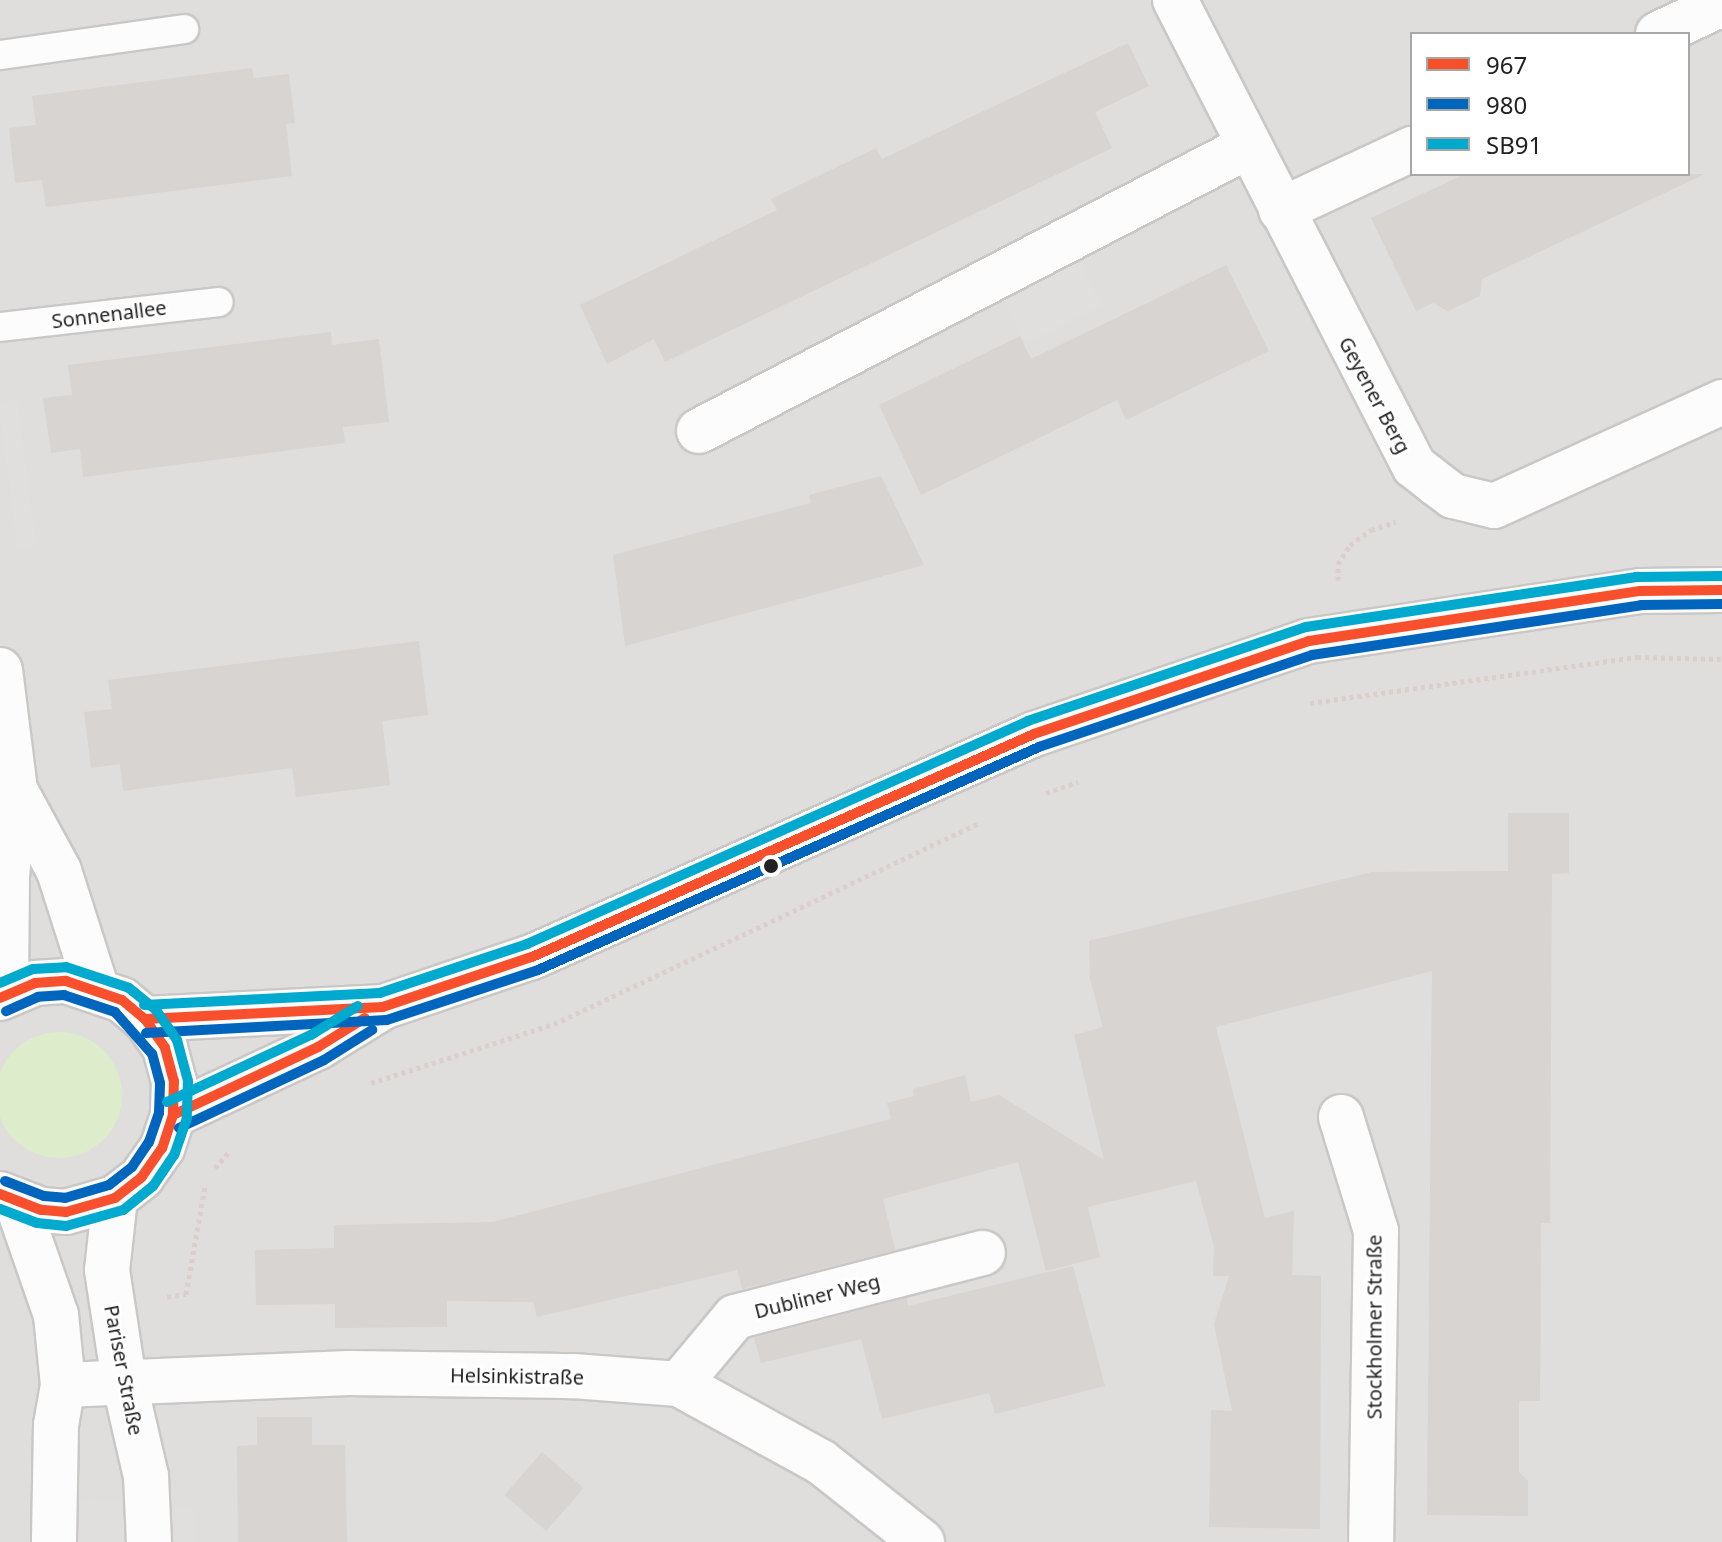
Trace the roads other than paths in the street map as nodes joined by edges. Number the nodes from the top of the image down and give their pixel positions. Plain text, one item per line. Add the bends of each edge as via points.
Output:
1 (1175, 0) edge
2 (1722, 4) edge
3 (184, 29) dead end
4 (1662, 32) edge
5 (0, 55) edge
6 (1247, 147) junction
7 (1410, 150) edge
8 (1281, 210) junction
9 (219, 302) dead end
10 (0, 327) edge
11 (1722, 402) edge
12 (699, 431) dead end
13 (1722, 590) edge
14 (0, 670) edge
15 (15, 790) junction
16 (96, 987) junction
17 (3, 996) edge
18 (383, 1007) junction
19 (145, 1019) junction
20 (173, 1115) junction
21 (1341, 1117) dead end
22 (115, 1198) junction
23 (8, 1199) edge
24 (983, 1253) dead end
25 (124, 1381) junction
26 (679, 1384) junction
27 (63, 1385) junction
28 (54, 1542) edge
29 (149, 1542) edge
30 (922, 1542) edge
31 (1371, 1542) edge

1 - 6 street, Geyener Berg
2 - 4 street
3 - 5 lane
6 - 8 street, Geyener Berg
6 - 12 street
7 - 8 street
8 - 11 street, Geyener Berg via 1414,466 1453,496 1494,506
9 - 10 lane, Sonnenallee
13 - 18 street via 1640,591 1309,641 1034,734 532,957
14 - 15 street
15 - 16 street via 59,871
15 - 17 street
16 - 17 street via 66,981 35,983
16 - 19 street
18 - 19 street
18 - 20 street via 318,1047
19 - 20 street via 165,1048 174,1081
20 - 22 street via 149,1167
21 - 31 street, Stockholmer Straße via 1376,1231
22 - 23 street via 66,1212
22 - 25 street, Pariser Straße via 108,1233
23 - 27 street via 56,1315
24 - 26 street, Dubliner Weg via 735,1317
25 - 26 street, Helsinkistraße via 349,1373 573,1376
25 - 27 street, Helsinkistraße
25 - 29 street, Pariser Straße via 146,1476
26 - 30 street, Helsinkistraße via 821,1462
27 - 28 street via 56,1425

